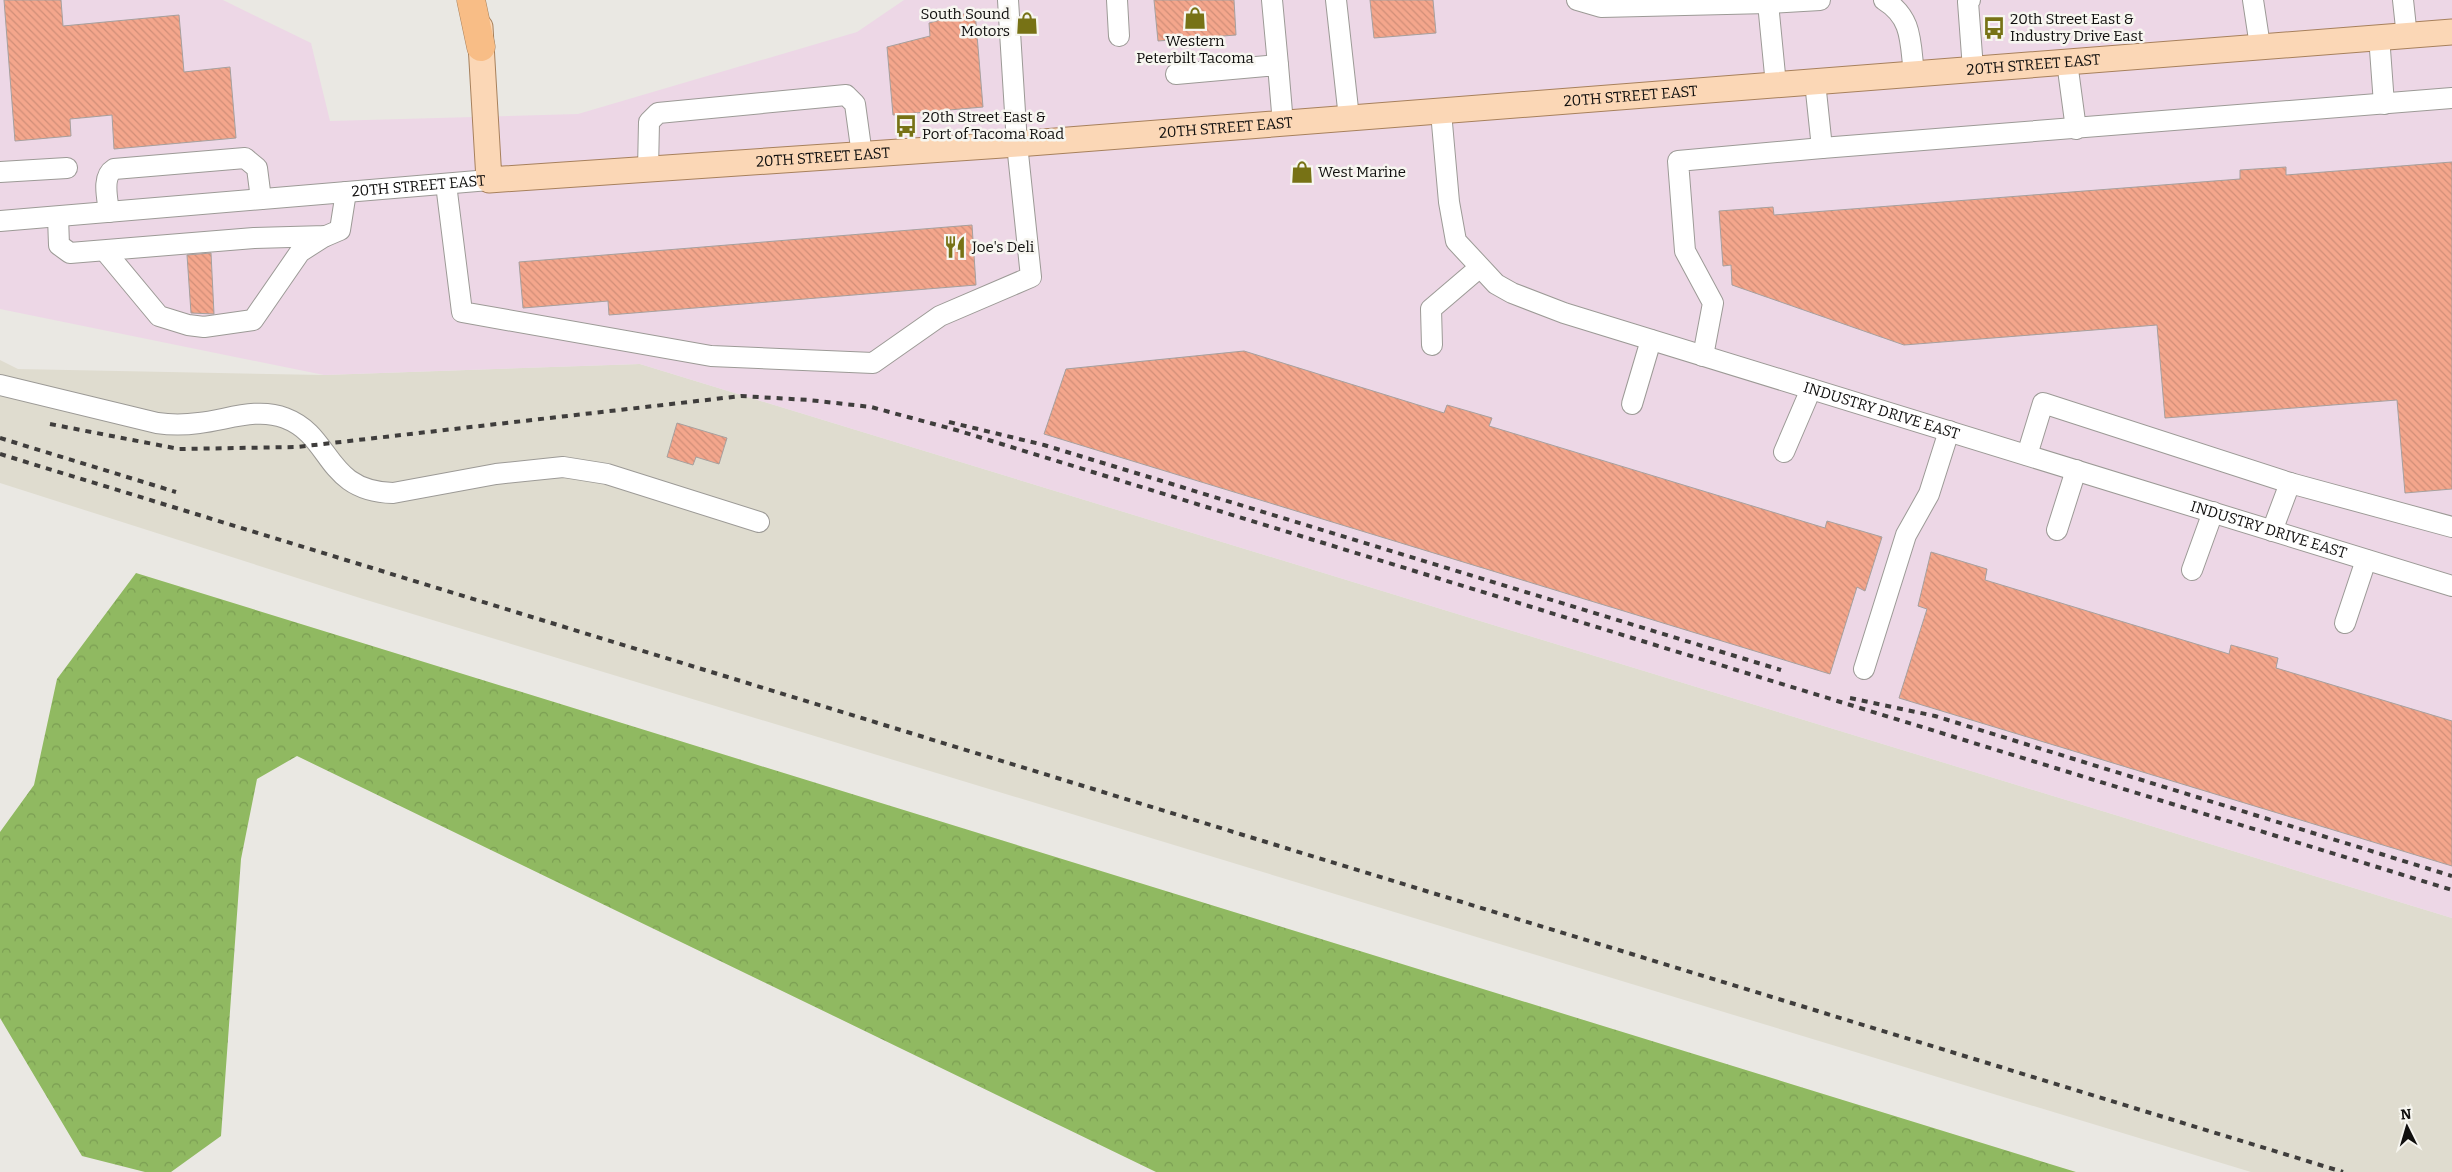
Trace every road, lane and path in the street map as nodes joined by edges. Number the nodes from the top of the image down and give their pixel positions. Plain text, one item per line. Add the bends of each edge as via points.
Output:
1 (472, 0) edge
2 (479, 0) edge
3 (1008, 0) edge
4 (1116, 0) edge
5 (1272, 0) edge
6 (1336, 0) edge
7 (1577, 0) edge
8 (1820, 0) edge
9 (1970, 0) edge
10 (2253, 0) edge
11 (2403, 0) edge
12 (1741, 2) edge
13 (1891, 2) edge
14 (1768, 4) junction
15 (2452, 32) edge
16 (1119, 36) dead end
17 (2379, 36) junction
18 (2407, 37) junction
19 (2260, 46) junction
20 (481, 47) junction
21 (2068, 62) junction
22 (1278, 66) junction
23 (1973, 69) junction
24 (1176, 74) dead end
25 (1914, 74) junction
26 (1815, 82) junction
27 (1776, 85) junction
28 (2452, 98) edge
29 (2384, 104) junction
30 (1441, 112) junction
31 (1349, 118) junction
32 (1283, 124) junction
33 (2076, 129) junction
34 (1017, 144) junction
35 (1822, 148) junction
36 (862, 155) junction
37 (67, 168) dead end
38 (648, 170) junction
39 (0, 172) edge
40 (489, 180) junction
41 (446, 184) junction
42 (346, 192) junction
43 (261, 200) junction
44 (109, 212) junction
45 (58, 216) junction
46 (0, 221) edge
47 (326, 236) junction
48 (105, 251) junction
49 (1479, 268) junction
50 (1651, 340) junction
51 (1432, 345) dead end
52 (1703, 356) junction
53 (0, 385) edge
54 (1811, 389) junction
55 (1632, 404) dead end
56 (1949, 431) junction
57 (1784, 452) dead end
58 (2027, 455) junction
59 (2076, 470) junction
60 (2290, 483) junction
61 (2213, 512) junction
62 (759, 522) dead end
63 (2452, 527) edge
64 (2057, 530) dead end
65 (2272, 531) junction
66 (2366, 560) junction
67 (2192, 570) dead end
68 (2452, 586) edge
69 (2345, 623) dead end
70 (1864, 669) dead end

1 - 20 highway
2 - 20 main road
3 - 34 street
4 - 16 street
5 - 22 street
6 - 31 street
7 - 12 street via 1601,6
8 - 14 street
9 - 23 street
10 - 19 street
11 - 18 street
12 - 14 street
13 - 25 street via 1906,22
14 - 27 street
15 - 18 main road, 20TH STREET EAST
17 - 18 main road, 20TH STREET EAST
17 - 19 main road, 20TH STREET EAST
17 - 29 street
19 - 21 main road, 20TH STREET EAST
20 - 40 main road
21 - 23 main road, 20TH STREET EAST
21 - 33 street
22 - 24 street
22 - 32 street
23 - 25 main road, 20TH STREET EAST
25 - 26 main road, 20TH STREET EAST
26 - 27 main road, 20TH STREET EAST
26 - 35 street
27 - 30 main road, 20TH STREET EAST
28 - 29 street
29 - 33 street
30 - 31 main road, 20TH STREET EAST
30 - 49 street, INDUSTRY DRIVE EAST via 1452,228 1456,241
31 - 32 main road, 20TH STREET EAST
32 - 34 main road, 20TH STREET EAST
33 - 35 street
34 - 36 main road, 20TH STREET EAST
34 - 41 street via 1030,277 940,316 873,363 711,356 462,312
35 - 52 street via 1678,161 1685,251 1713,303
36 - 38 main road, 20TH STREET EAST
36 - 38 street via 854,104 846,95 658,113 649,122
37 - 39 street
38 - 40 main road, 20TH STREET EAST
40 - 41 street, 20TH STREET EAST
41 - 42 street, 20TH STREET EAST
42 - 43 street, 20TH STREET EAST
42 - 47 street via 340,230
43 - 44 street, 20TH STREET EAST
43 - 44 street via 257,168 245,158 114,169 106,178
44 - 45 street, 20TH STREET EAST
45 - 46 street, 20TH STREET EAST
45 - 48 street via 60,245 70,253
47 - 48 street via 254,238
47 - 48 street via 300,252 253,320 221,325 188,325 159,316
49 - 50 street, INDUSTRY DRIVE EAST via 1512,294 1564,314
49 - 51 street via 1431,309
50 - 52 street, INDUSTRY DRIVE EAST
50 - 55 street
52 - 54 street, INDUSTRY DRIVE EAST
53 - 62 street via 157,423 179,425 275,414 302,429 346,478 357,486 381,492 394,493 496,474 563,467 607,474
54 - 56 street, INDUSTRY DRIVE EAST
54 - 57 street
56 - 58 street, INDUSTRY DRIVE EAST
56 - 70 street via 1929,494 1906,535
58 - 59 street, INDUSTRY DRIVE EAST
58 - 60 street via 2044,403
59 - 61 street, INDUSTRY DRIVE EAST
59 - 64 street
60 - 63 street
60 - 65 street
61 - 65 street, INDUSTRY DRIVE EAST
61 - 67 street
65 - 66 street, INDUSTRY DRIVE EAST
66 - 68 street, INDUSTRY DRIVE EAST
66 - 69 street

